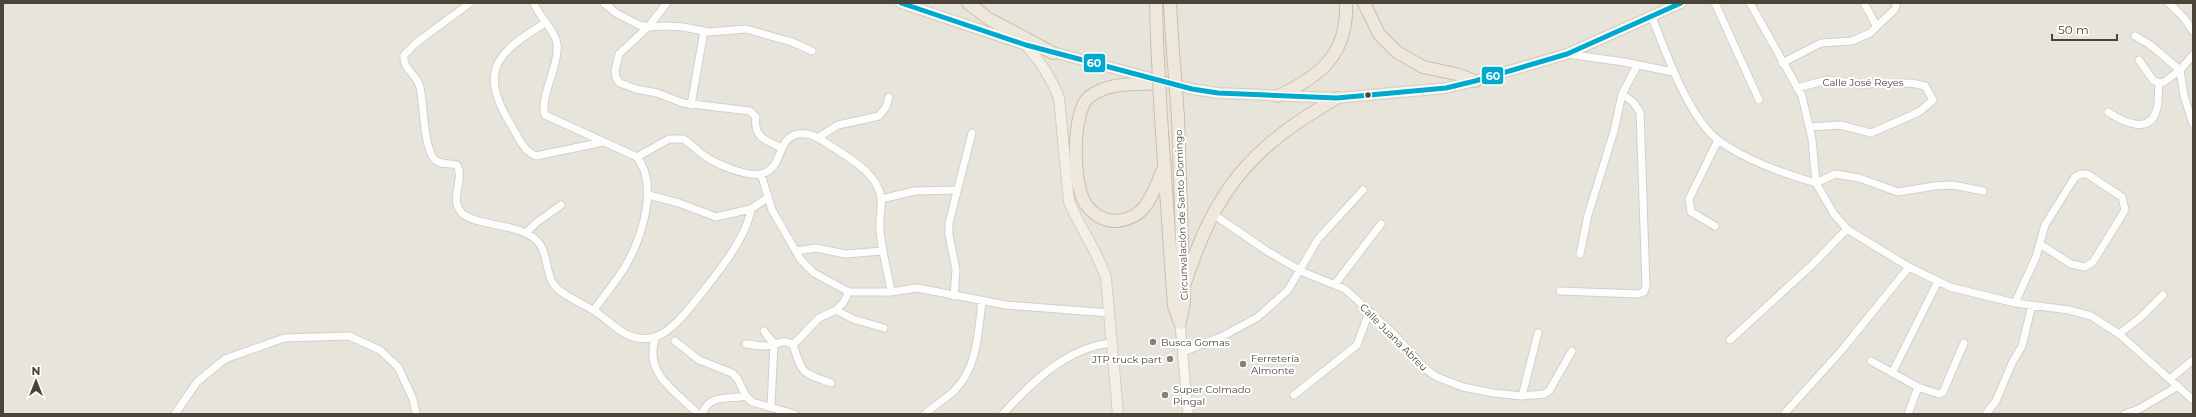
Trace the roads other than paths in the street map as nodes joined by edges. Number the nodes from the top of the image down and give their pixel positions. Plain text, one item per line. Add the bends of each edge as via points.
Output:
1 (470, 3) edge
2 (534, 3) edge
3 (605, 3) edge
4 (667, 3) edge
5 (901, 3) edge
6 (968, 3) edge
7 (1156, 3) edge
8 (1170, 3) edge
9 (1346, 3) edge
10 (1364, 3) edge
11 (1682, 3) edge
12 (1715, 3) edge
13 (1750, 3) edge
14 (1864, 3) edge
15 (1897, 3) edge
16 (2169, 3) edge
17 (1652, 17) junction
18 (2184, 18) junction
19 (2193, 19) edge
20 (545, 23) junction
21 (1876, 25) junction
22 (648, 27) junction
23 (704, 31) junction
24 (2193, 31) edge
25 (2135, 36) dead end
26 (1026, 45) junction
27 (812, 51) dead end
28 (1053, 53) junction
29 (1566, 54) junction
30 (2193, 55) edge
31 (2139, 60) dead end
32 (1782, 63) junction
33 (1637, 66) junction
34 (2180, 70) junction
35 (1674, 72) junction
36 (1475, 81) junction
37 (1168, 83) junction
38 (2159, 83) junction
39 (1796, 88) junction
40 (1622, 94) junction
41 (1278, 96) junction
42 (889, 97) dead end
43 (1337, 98) junction
44 (1759, 100) dead end
45 (691, 105) junction
46 (2108, 112) dead end
47 (2193, 124) edge
48 (1810, 127) junction
49 (972, 133) dead end
50 (819, 137) junction
51 (1718, 140) junction
52 (603, 142) junction
53 (782, 148) junction
54 (637, 157) junction
55 (1165, 165) junction
56 (761, 174) junction
57 (1816, 183) junction
58 (958, 190) junction
59 (1363, 190) dead end
60 (1983, 191) dead end
61 (649, 195) junction
62 (767, 198) junction
63 (881, 199) junction
64 (561, 205) dead end
65 (750, 209) junction
66 (1213, 214) junction
67 (1381, 224) dead end
68 (1714, 226) dead end
69 (1847, 229) junction
70 (526, 233) junction
71 (2040, 244) junction
72 (796, 251) junction
73 (883, 251) junction
74 (1580, 254) dead end
75 (1909, 267) junction
76 (1300, 269) junction
77 (1938, 282) junction
78 (1335, 284) junction
79 (1184, 286) junction
80 (849, 292) junction
81 (891, 292) junction
82 (1560, 292) dead end
83 (2163, 295) dead end
84 (954, 296) junction
85 (982, 301) junction
86 (2015, 303) junction
87 (2032, 305) junction
88 (594, 310) junction
89 (836, 310) junction
90 (1369, 312) junction
91 (1109, 314) junction
92 (1180, 323) junction
93 (884, 328) dead end
94 (764, 331) dead end
95 (1538, 333) dead end
96 (2119, 334) junction
97 (655, 339) junction
98 (1730, 340) dead end
99 (675, 341) dead end
100 (1112, 343) junction
101 (1964, 343) dead end
102 (746, 344) dead end
103 (774, 344) junction
104 (793, 345) junction
105 (1572, 351) dead end
106 (1183, 352) junction
107 (2193, 360) edge
108 (1871, 362) dead end
109 (1892, 373) junction
110 (2170, 379) junction
111 (831, 383) dead end
112 (1918, 386) junction
113 (2178, 386) junction
114 (1294, 395) dead end
115 (746, 396) junction
116 (1522, 396) junction
117 (2193, 400) edge
118 (771, 406) junction
119 (175, 414) edge
120 (416, 414) edge
121 (698, 414) edge
122 (702, 414) edge
123 (794, 414) edge
124 (925, 414) edge
125 (1003, 414) edge
126 (1118, 414) edge
127 (1188, 414) edge
128 (1784, 414) edge
129 (1908, 414) edge
130 (1986, 414) edge
131 (2125, 414) edge

1 - 70 street via 416,43 404,55 405,65 420,87 422,113 435,160 457,165 460,170 456,194 460,211 474,219
2 - 20 street
3 - 22 street via 630,22
4 - 22 street
5 - 26 main road
6 - 28 highway via 995,23
7 - 55 highway, Circunvalación de Santo Domingo, bridge
8 - 79 highway, Circunvalación de Santo Domingo, bridge via 1178,117
9 - 41 highway via 1343,37 1335,53 1321,71
10 - 36 highway via 1378,34 1397,52 1423,67
11 - 17 main road
12 - 44 street
13 - 32 street
14 - 21 street
15 - 21 street via 1895,9
16 - 18 street
17 - 29 main road
17 - 35 street
18 - 19 street
18 - 24 street
20 - 52 street via 553,32 557,43 551,81 544,104 545,115
20 - 52 street via 504,53 494,69 494,86 501,109 525,148 536,156
21 - 32 street via 1870,33 1852,41 1821,43
22 - 23 street via 665,26
22 - 45 street via 619,54 616,78 626,86
23 - 27 street via 756,31
23 - 45 street
25 - 34 street via 2149,44
26 - 28 main road
26 - 91 main road via 1047,71 1059,98 1069,202 1100,259 1106,278
28 - 37 main road
29 - 33 street
29 - 36 main road
30 - 34 street
31 - 38 street via 2153,80
32 - 39 street
33 - 35 street
33 - 40 street
34 - 38 street
34 - 47 street via 2184,96
35 - 51 street via 1702,123
36 - 43 main road via 1446,88
37 - 41 main road via 1218,94
37 - 55 highway via 1113,86 1100,90 1088,98 1082,108 1076,135 1081,194 1087,207 1101,218 1127,220 1145,207
38 - 46 street via 2157,109 2150,120 2138,126 2123,122
39 - 48 street via 1802,96
39 - 48 street, Calle José Reyes via 1827,80 1862,84 1911,83 1925,86 1933,100 1919,112 1871,133 1840,125
40 - 74 street via 1614,131 1588,215
40 - 82 street via 1633,102 1640,112 1646,286 1644,292 1638,294
41 - 43 main road
42 - 50 street via 886,108 879,116 838,125
43 - 66 highway via 1305,116 1266,145 1229,187
45 - 53 street via 750,111 756,117 755,128 760,138
48 - 57 street
49 - 58 street
50 - 53 street via 797,134 789,138
50 - 63 street via 855,162 879,188
51 - 57 street via 1748,158
51 - 68 street via 1689,198 1691,212
52 - 54 street
53 - 56 street via 776,164
54 - 56 street via 669,139 683,138 702,154 728,167
54 - 61 street via 641,162
55 - 92 highway, Circunvalación de Santo Domingo via 1174,305
56 - 62 street
57 - 60 street via 1835,174 1859,178 1898,192 1953,185
57 - 69 street via 1834,214
58 - 63 street via 916,191
58 - 84 street via 949,235 956,270
59 - 76 street via 1318,239
61 - 65 street via 716,217
61 - 88 street via 631,255
62 - 65 street
62 - 72 street via 779,225
63 - 73 street via 880,229
64 - 70 street
65 - 97 street via 746,226 707,286 679,322
66 - 76 street, Calle Juana Abreu via 1267,251
66 - 79 highway via 1194,255
67 - 78 street
69 - 75 street
69 - 98 street
70 - 88 street via 535,238 541,246 553,283 558,289
71 - 71 street via 2071,264 2085,267 2093,262 2125,210 2125,202 2122,197 2087,174 2081,174 2075,177 2045,225
71 - 86 street
72 - 73 street via 816,248 845,254
72 - 80 street via 814,273
73 - 81 street
75 - 77 street
75 - 128 street via 1841,351
76 - 78 street, Calle Juana Abreu
76 - 106 street via 1288,290 1258,317 1223,336
77 - 86 street
77 - 109 street
78 - 90 street, Calle Juana Abreu
79 - 92 highway, Circunvalación de Santo Domingo
80 - 81 street
80 - 89 street
81 - 84 street via 917,288
83 - 96 street
84 - 85 street
85 - 91 street via 1024,308
85 - 124 street via 974,359 970,368 953,392
86 - 87 street
87 - 96 street via 2091,316
87 - 130 street via 2022,346 1996,401
88 - 97 street via 626,334
89 - 93 street via 853,319
89 - 104 street via 819,318
90 - 114 street via 1357,345
90 - 116 street, Calle Juana Abreu via 1394,334 1424,368 1437,377 1463,387
91 - 100 main road
92 - 106 main road
94 - 103 street
95 - 116 street
96 - 110 street
97 - 121 street via 652,348 655,364 672,391
99 - 115 street via 699,360 732,372
100 - 125 street via 1091,346 1048,370 1034,380
100 - 126 main road
101 - 112 street via 1943,392 1939,394
102 - 103 street
103 - 104 street via 780,341
103 - 118 street
104 - 111 street via 803,372
105 - 116 street, Calle Juana Abreu via 1549,391 1544,394
106 - 127 main road
107 - 110 street
108 - 109 street
109 - 112 street
110 - 113 street
112 - 129 street
113 - 117 street
113 - 131 street via 2139,409
115 - 118 street via 752,402
115 - 122 street via 712,400 704,407
118 - 123 street
119 - 120 street via 197,382 225,359 284,338 349,336 380,350 398,368 413,399

